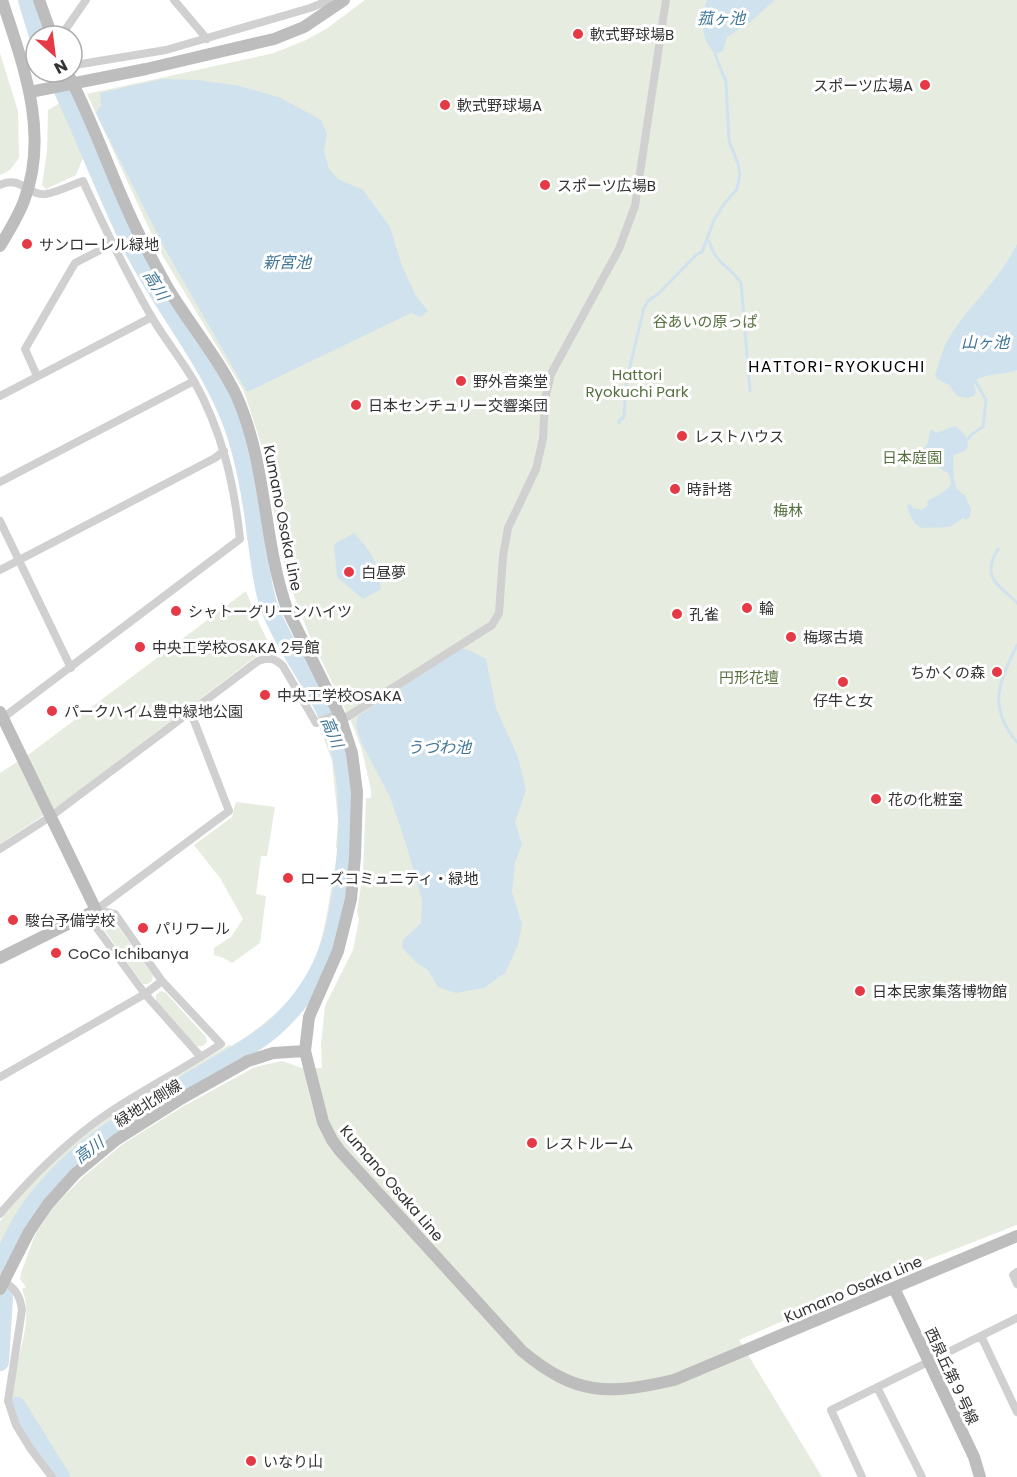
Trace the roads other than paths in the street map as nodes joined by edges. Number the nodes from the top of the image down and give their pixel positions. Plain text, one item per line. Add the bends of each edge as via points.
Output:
1 (2, 0) edge
2 (39, 0) edge
3 (86, 0) edge
4 (174, 0) edge
5 (664, 0) edge
6 (334, 2) edge
7 (48, 24) edge
8 (69, 24) edge
9 (207, 39) junction
10 (144, 54) junction
11 (84, 64) edge
12 (146, 69) junction
13 (84, 76) edge
14 (55, 84) edge
15 (73, 84) edge
16 (30, 93) junction
17 (0, 185) edge
18 (28, 188) junction
19 (112, 244) junction
20 (0, 246) edge
21 (152, 317) junction
22 (37, 376) junction
23 (194, 381) junction
24 (0, 396) edge
25 (224, 451) junction
26 (0, 482) edge
27 (0, 520) edge
28 (19, 560) junction
29 (0, 570) edge
30 (71, 668) junction
31 (191, 713) junction
32 (337, 716) junction
33 (1, 717) edge
34 (48, 812) junction
35 (0, 849) edge
36 (96, 910) junction
37 (0, 958) edge
38 (162, 981) junction
39 (145, 994) junction
40 (305, 1051) junction
41 (201, 1057) junction
42 (0, 1077) edge
43 (0, 1214) edge
44 (1017, 1236) edge
45 (1017, 1272) edge
46 (2, 1284) edge
47 (1017, 1284) edge
48 (894, 1288) junction
49 (1017, 1318) edge
50 (981, 1336) junction
51 (929, 1361) junction
52 (877, 1387) junction
53 (1017, 1412) edge
54 (52, 1477) edge
55 (862, 1477) edge
56 (922, 1477) edge
57 (980, 1477) edge

1 - 16 main road
2 - 7 main road
3 - 8 street
4 - 9 street
5 - 32 street via 630,204 616,247 548,373 532,469 505,527 495,612 489,622
6 - 9 street
6 - 12 main road via 304,27 274,39
9 - 10 street
10 - 11 street
10 - 12 street
12 - 13 main road
14 - 16 main road
15 - 32 main road, Kumano Osaka Line via 144,244 237,397 251,437 281,593
16 - 18 main road via 35,151
17 - 18 street via 8,181
18 - 19 street via 45,194 83,181
18 - 20 main road
19 - 21 street
19 - 22 street via 75,263 25,350
21 - 22 street
21 - 23 street
22 - 24 street
23 - 25 street
23 - 26 street
25 - 28 street
25 - 30 street via 240,539
27 - 28 street
28 - 29 street
28 - 30 street
30 - 33 street
31 - 32 street via 268,657 283,666 316,723
31 - 34 street
31 - 36 street via 229,810
32 - 40 main road, Kumano Osaka Line via 352,753 357,792 351,899 338,951 309,1017
33 - 34 main road
34 - 35 street
34 - 36 main road
36 - 37 main road
36 - 38 street via 115,914
36 - 39 street via 96,927
38 - 39 street
38 - 41 street via 221,1044
39 - 41 street
39 - 42 street
40 - 46 main road, 緑地北側線 via 273,1053 248,1060 116,1140 75,1174 48,1204 28,1232
40 - 48 main road, Kumano Osaka Line via 323,1122 340,1151 522,1352 566,1380 598,1390 638,1388 674,1380
41 - 43 street via 107,1114 67,1144 28,1180
44 - 48 main road, Kumano Osaka Line
45 - 47 street via 1013,1275
46 - 54 street via 15,1290 22,1310 8,1401 16,1425
48 - 51 main road, 西泉丘第９号線
49 - 50 street
50 - 51 street
50 - 53 street
51 - 52 street
51 - 57 main road, 西泉丘第９号線
52 - 55 street via 831,1410
52 - 56 street

